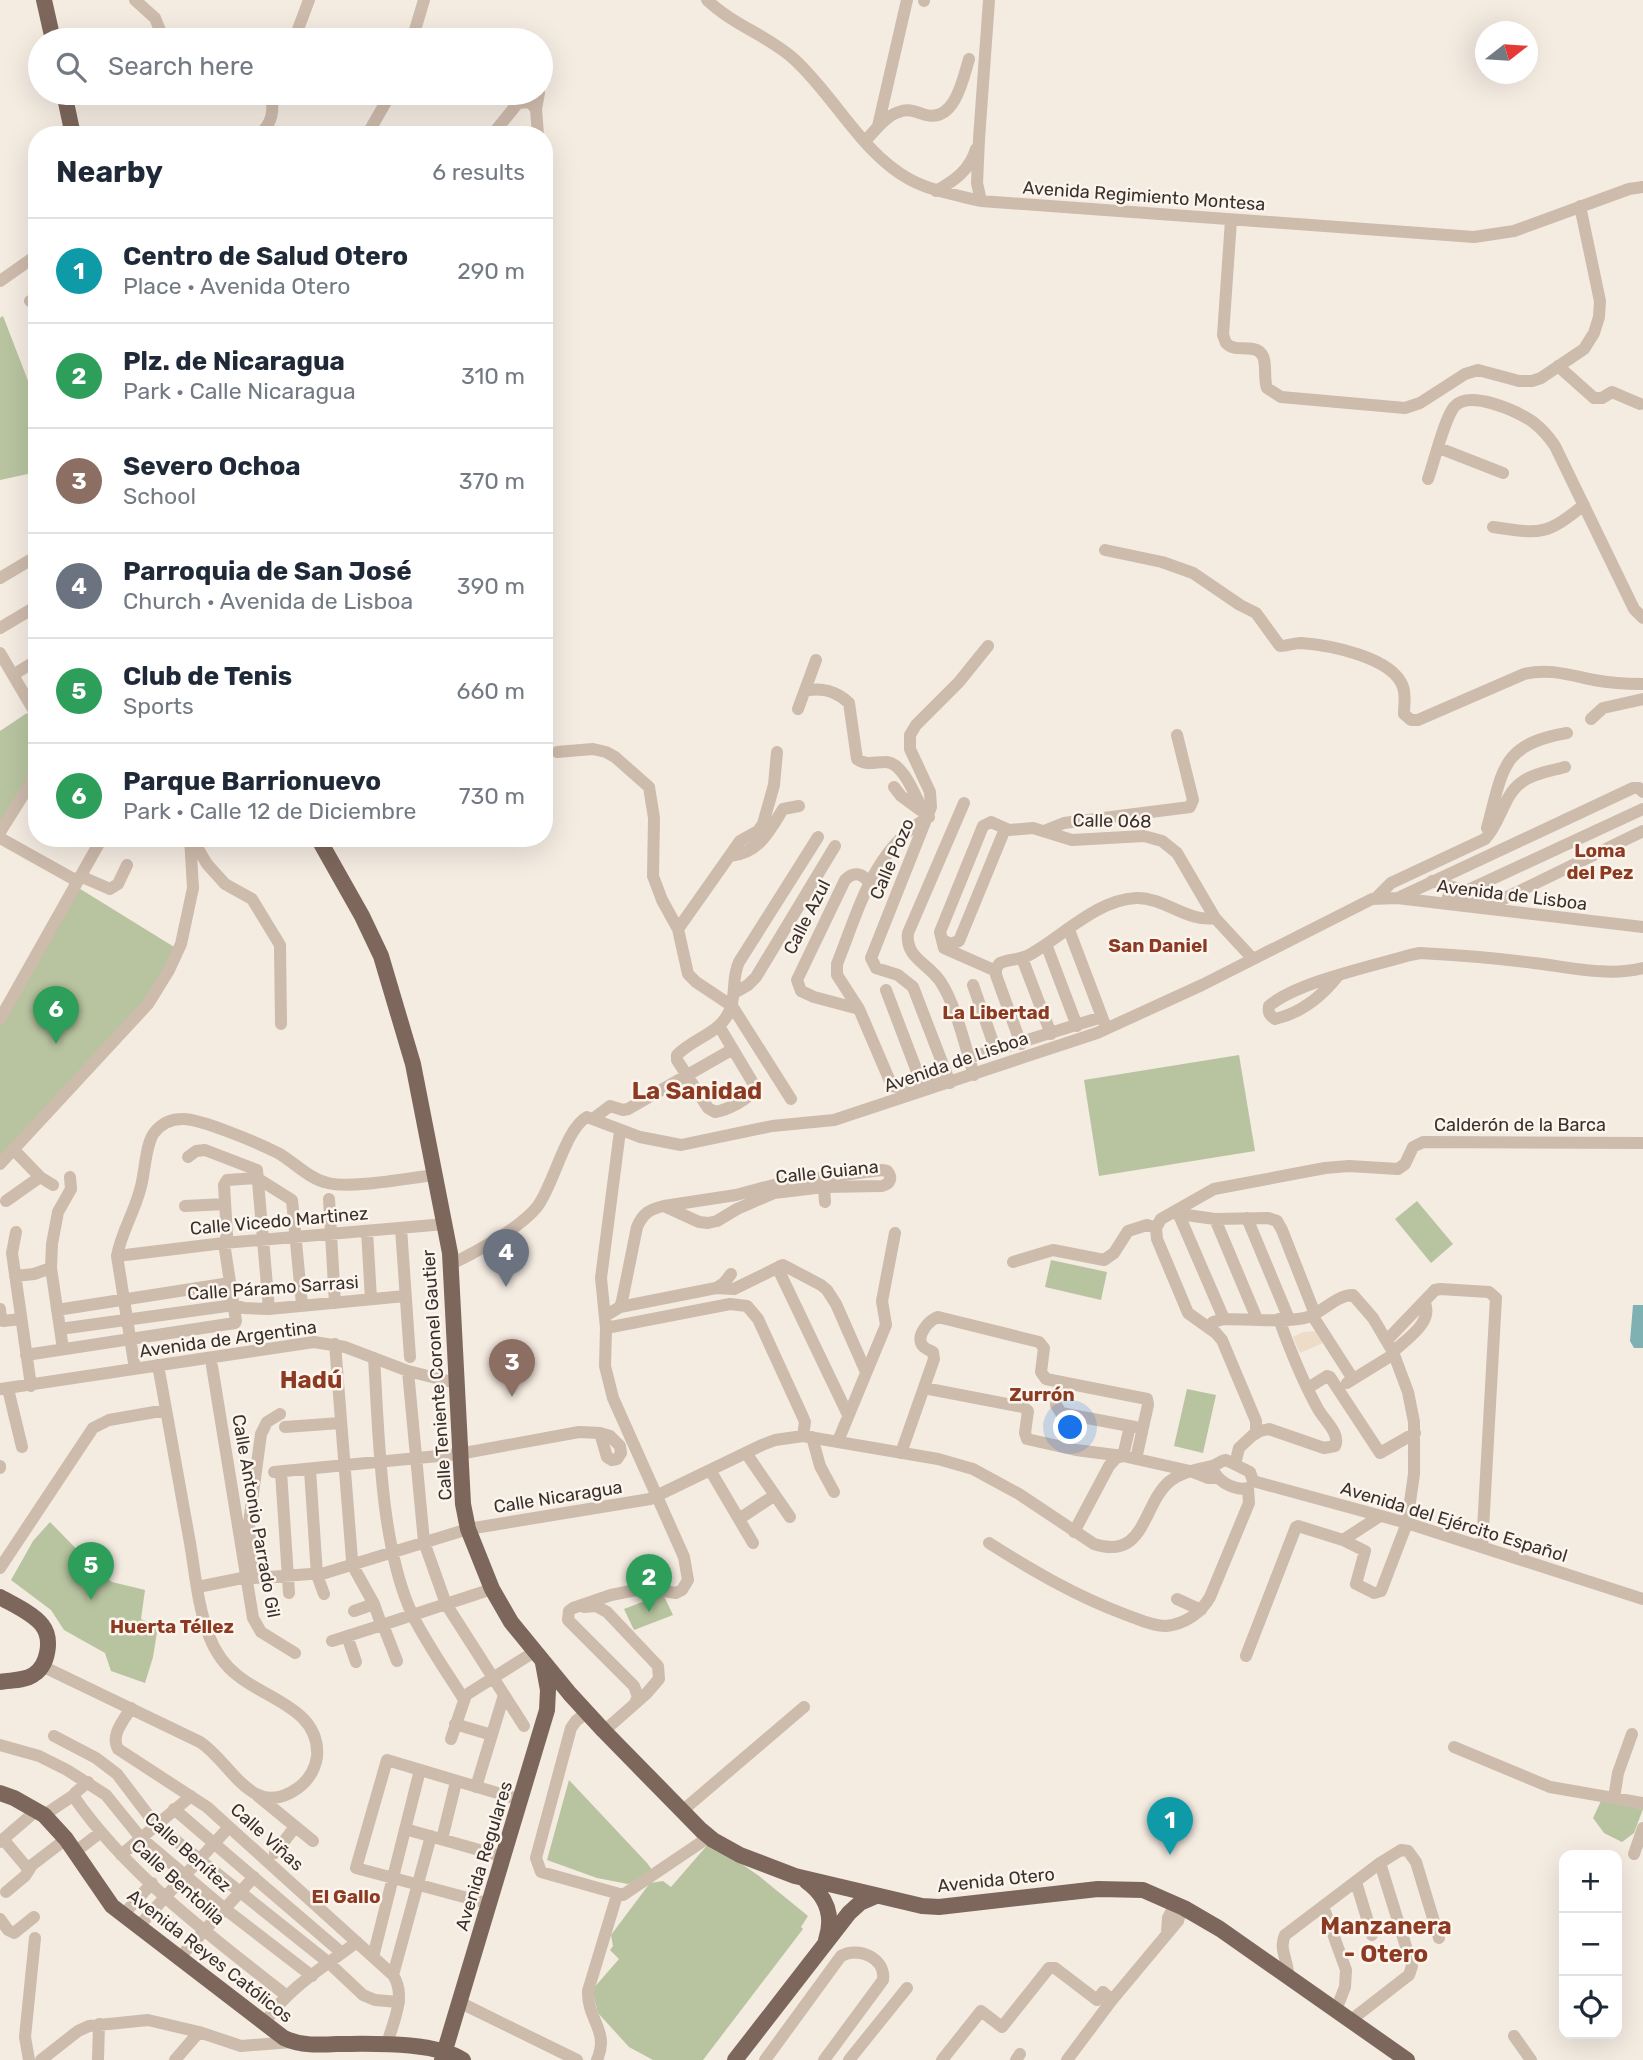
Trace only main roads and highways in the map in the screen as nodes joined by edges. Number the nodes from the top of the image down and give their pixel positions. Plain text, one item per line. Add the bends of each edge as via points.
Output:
1 (44, 1) edge
2 (50, 28) edge
3 (67, 105) edge
4 (71, 126) edge
5 (323, 847) edge
6 (0, 1597) edge
7 (538, 1656) junction
8 (0, 1682) edge
9 (570, 1694) junction
10 (549, 1704) junction
11 (0, 1794) edge
12 (795, 1876) junction
13 (876, 1896) junction
14 (825, 1943) junction
15 (447, 2057) edge
16 (735, 2060) edge
17 (1407, 2060) edge

1 - 2 main road
3 - 4 main road
5 - 7 main road, Calle Teniente Coronel Gautier via 381,956 413,1064 451,1264 459,1454 468,1529 492,1589
6 - 8 main road via 42,1625 48,1640 36,1673
7 - 9 main road, Avenida Otero
7 - 10 main road, Avenida Regulares
9 - 10 main road
9 - 12 main road, Avenida Otero via 709,1837 740,1855
10 - 15 main road, Avenida Regulares
11 - 15 main road, Avenida Reyes Católicos via 40,1813 71,1845 105,1897 123,1915 292,2042 387,2044
12 - 13 main road, Avenida Otero
12 - 14 main road via 807,1881 826,1902 830,1929
13 - 14 main road via 854,1907
13 - 17 main road, Avenida Otero via 939,1906 1123,1888 1143,1890 1173,1919 1198,1916
14 - 16 main road

